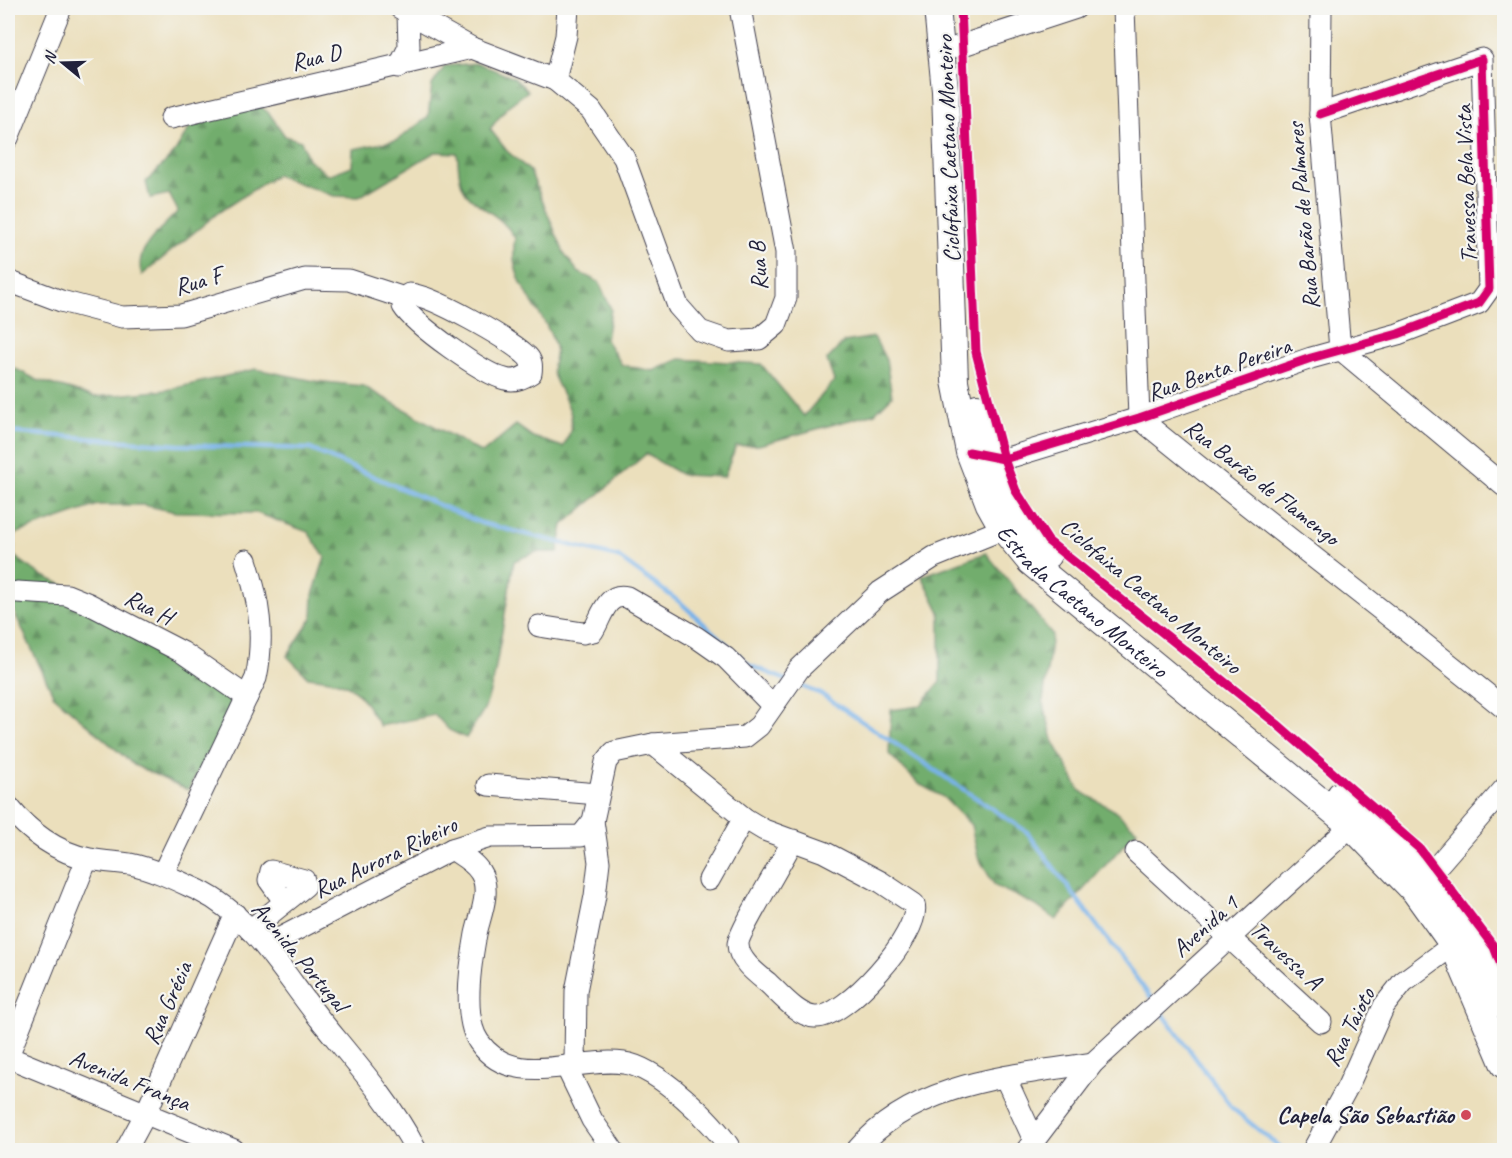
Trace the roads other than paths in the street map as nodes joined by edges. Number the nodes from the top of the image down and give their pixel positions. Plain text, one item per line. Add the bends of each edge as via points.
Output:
1 (61, 8) edge
2 (568, 8) edge
3 (740, 8) edge
4 (937, 8) edge
5 (953, 8) edge
6 (1076, 8) edge
7 (1124, 8) edge
8 (1321, 8) edge
9 (404, 10) edge
10 (957, 47) junction
11 (472, 48) junction
12 (399, 67) junction
13 (555, 80) junction
14 (1320, 114) junction
15 (171, 118) dead end
16 (8, 138) edge
17 (8, 281) edge
18 (404, 298) junction
19 (1479, 303) joint
20 (1340, 349) junction
21 (1139, 417) junction
22 (980, 455) junction
23 (1504, 486) edge
24 (1003, 529) junction
25 (246, 560) dead end
26 (17, 592) dead end
27 (539, 626) dead end
28 (247, 697) junction
29 (772, 705) junction
30 (1504, 708) edge
31 (653, 744) junction
32 (489, 785) dead end
33 (1504, 789) edge
34 (598, 794) junction
35 (8, 806) edge
36 (744, 818) junction
37 (594, 821) junction
38 (1350, 826) junction
39 (794, 840) junction
40 (452, 849) junction
41 (1136, 852) dead end
42 (87, 859) junction
43 (163, 873) junction
44 (709, 880) dead end
45 (1422, 884) junction
46 (284, 902) dead end
47 (235, 914) junction
48 (250, 930) junction
49 (1230, 938) junction
50 (1453, 945) junction
51 (265, 946) junction
52 (1504, 1005) edge
53 (1321, 1022) dead end
54 (8, 1057) edge
55 (1093, 1063) junction
56 (570, 1065) junction
57 (1504, 1065) edge
58 (1005, 1077) junction
59 (146, 1113) junction
60 (1031, 1145) edge
61 (126, 1150) edge
62 (234, 1150) edge
63 (416, 1150) edge
64 (613, 1150) edge
65 (731, 1150) edge
66 (857, 1150) edge
67 (1313, 1150) edge

1 - 16 street
2 - 13 street via 566,36
3 - 13 street, Rua B via 786,252 786,298 776,326 759,339 729,341 700,331 678,306 624,158 591,110
4 - 22 main road, Estrada Caetano Monteiro via 945,91 955,381
5 - 10 main road, Estrada Caetano Monteiro
6 - 10 street
7 - 21 street
8 - 14 street, Rua Barão de Palmares
9 - 11 street
9 - 12 street via 409,47
10 - 22 main road, Estrada Caetano Monteiro via 970,366
11 - 12 street, Rua D
11 - 13 street
12 - 15 street, Rua D
14 - 19 street, Travessa Bela Vista via 1482,59 1489,289
14 - 20 street, Rua Barão de Palmares
17 - 18 street, Rua F via 61,301 122,317 181,315 305,279 349,280
18 - 18 street, Rua F via 403,306 414,319 491,374 522,380 531,373 528,357 503,339 425,297 409,294
19 - 20 street, Rua Benta Pereira via 1398,334
20 - 21 street, Rua Benta Pereira
20 - 23 street
21 - 22 street, Rua Benta Pereira via 1004,459
21 - 30 street, Rua Barão de Flamengo
22 - 24 main road, Estrada Caetano Monteiro via 989,504
22 - 45 main road, Estrada Caetano Monteiro via 1038,548 1392,838
24 - 29 street via 934,557 880,592 799,669
24 - 38 main road, Estrada Caetano Monteiro via 1030,562
25 - 28 street via 262,624 261,657
26 - 28 street, Rua H via 67,596 89,604 182,652
27 - 29 street via 592,631 610,599 627,597 726,658
28 - 43 street
29 - 31 street via 759,726 745,737
31 - 34 street via 614,752 606,762
31 - 36 street
32 - 34 street
33 - 45 street
34 - 37 street
35 - 42 street, Avenida Portugal via 22,824 56,848
36 - 39 street
36 - 44 street
37 - 40 street, Rua Aurora Ribeiro via 581,836 490,837
37 - 56 street via 598,862 595,896 576,991
38 - 45 main road, Estrada Caetano Monteiro
38 - 49 street, Avenida 1
39 - 39 street via 881,882 903,895 915,909 904,938 883,967 850,1001 821,1018 802,1012 763,979 744,958 738,944
40 - 51 street, Rua Aurora Ribeiro
40 - 56 street via 481,873 485,888 471,973 470,1015 477,1040 494,1058 513,1067 543,1069
41 - 49 street, Travessa A
42 - 43 street, Avenida Portugal via 132,864
42 - 54 street
43 - 47 street, Avenida Portugal
45 - 50 main road, Estrada Caetano Monteiro
45 - 52 main road, Estrada Caetano Monteiro via 1486,963
46 - 48 street
47 - 48 street, Avenida Portugal
47 - 59 street, Rua Grécia
48 - 51 street, Avenida Portugal
49 - 53 street, Travessa A
49 - 55 street, Avenida 1
50 - 57 main road, Estrada Caetano Monteiro
50 - 67 street, Rua Taioto via 1403,982 1383,1006 1348,1086
51 - 63 street, Avenida Portugal via 379,1092
54 - 59 street, Avenida França
55 - 58 street
55 - 60 street, Avenida 1
56 - 64 street via 592,1120
56 - 65 street via 591,1061 644,1068 665,1081
58 - 60 street
58 - 66 street via 940,1093 911,1106
59 - 61 street, Rua Grécia
59 - 62 street, Avenida França

